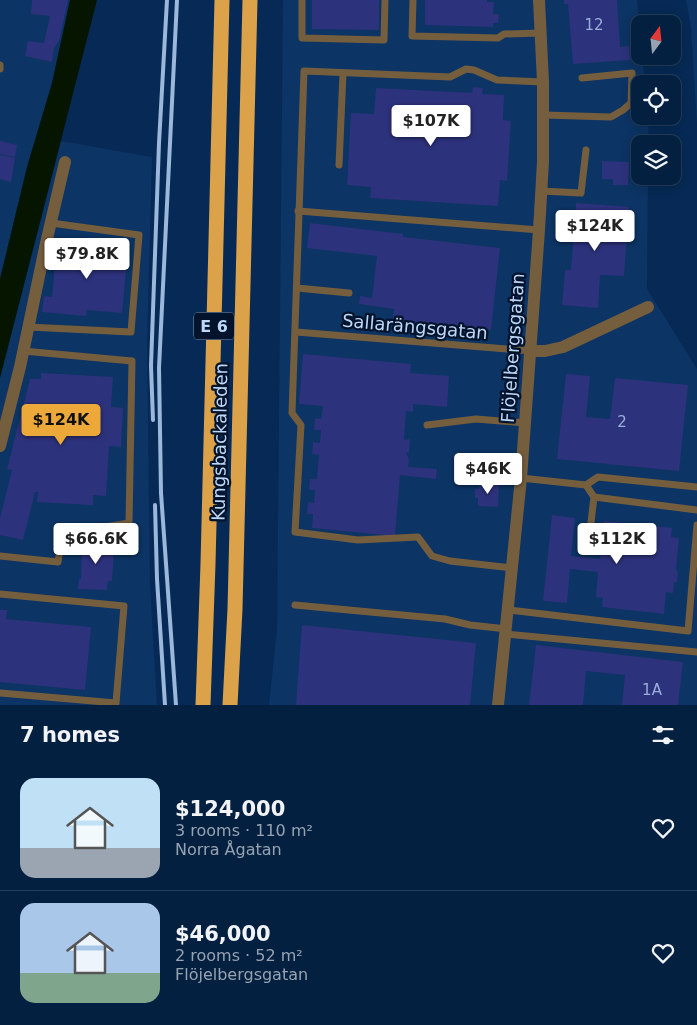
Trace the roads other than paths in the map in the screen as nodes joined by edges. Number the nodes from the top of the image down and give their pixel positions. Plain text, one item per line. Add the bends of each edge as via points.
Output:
1 (222, 0) edge
2 (250, 0) edge
3 (302, 0) edge
4 (385, 0) edge
5 (413, 0) edge
6 (539, 0) edge
7 (540, 33) junction
8 (0, 65) edge
9 (0, 69) edge
10 (343, 73) junction
11 (582, 78) dead end
12 (543, 82) junction
13 (543, 115) junction
14 (586, 150) dead end
15 (65, 162) dead end
16 (339, 165) dead end
17 (541, 191) junction
18 (298, 211) junction
19 (51, 223) junction
20 (539, 230) junction
21 (297, 288) junction
22 (349, 293) dead end
23 (648, 307) dead end
24 (28, 327) junction
25 (296, 332) junction
26 (23, 351) junction
27 (532, 351) junction
28 (526, 422) junction
29 (427, 425) dead end
30 (0, 446) edge
31 (521, 478) junction
32 (586, 486) junction
33 (697, 487) edge
34 (594, 497) junction
35 (697, 510) edge
36 (697, 524) edge
37 (589, 539) dead end
38 (0, 556) edge
39 (513, 568) junction
40 (0, 594) edge
41 (295, 605) dead end
42 (509, 610) junction
43 (507, 632) junction
44 (697, 652) edge
45 (0, 693) edge
46 (203, 705) edge
47 (230, 705) edge
48 (498, 705) edge

1 - 46 highway, Kungsbackaleden / E 6
2 - 47 highway, Kungsbackaleden / E 6
3 - 4 lane via 302,38 384,40
5 - 7 lane via 412,36 498,38 504,34
6 - 7 street, Flöjelbergsgatan
7 - 12 street, Flöjelbergsgatan
8 - 9 lane
10 - 12 lane via 450,78 466,69 497,80
10 - 16 lane
10 - 18 lane via 304,71
11 - 13 lane via 632,73 631,103 611,117
12 - 13 street, Flöjelbergsgatan
13 - 17 street, Flöjelbergsgatan
14 - 17 lane via 581,193
15 - 19 street
17 - 20 street, Flöjelbergsgatan
18 - 20 lane
18 - 21 lane
19 - 24 street
19 - 24 lane via 139,236 131,332
20 - 27 street, Flöjelbergsgatan
21 - 22 lane
21 - 25 lane
23 - 27 street via 563,347
24 - 26 street
25 - 27 lane, Sallarängsgatan
25 - 39 lane via 292,413 301,425 295,532 358,540 418,537 432,556
26 - 30 street
26 - 38 lane via 132,361 129,523 75,532 62,538 58,562
27 - 28 street, Flöjelbergsgatan
28 - 29 lane via 476,419
28 - 31 street, Flöjelbergsgatan
31 - 32 lane
31 - 39 street, Flöjelbergsgatan
32 - 33 lane via 598,477
32 - 34 lane
34 - 35 lane
34 - 37 lane
36 - 42 lane via 688,630
39 - 42 street, Flöjelbergsgatan
40 - 45 lane via 124,606 116,703
41 - 43 lane via 445,619
42 - 43 street, Flöjelbergsgatan
43 - 44 lane
43 - 48 street, Flöjelbergsgatan

